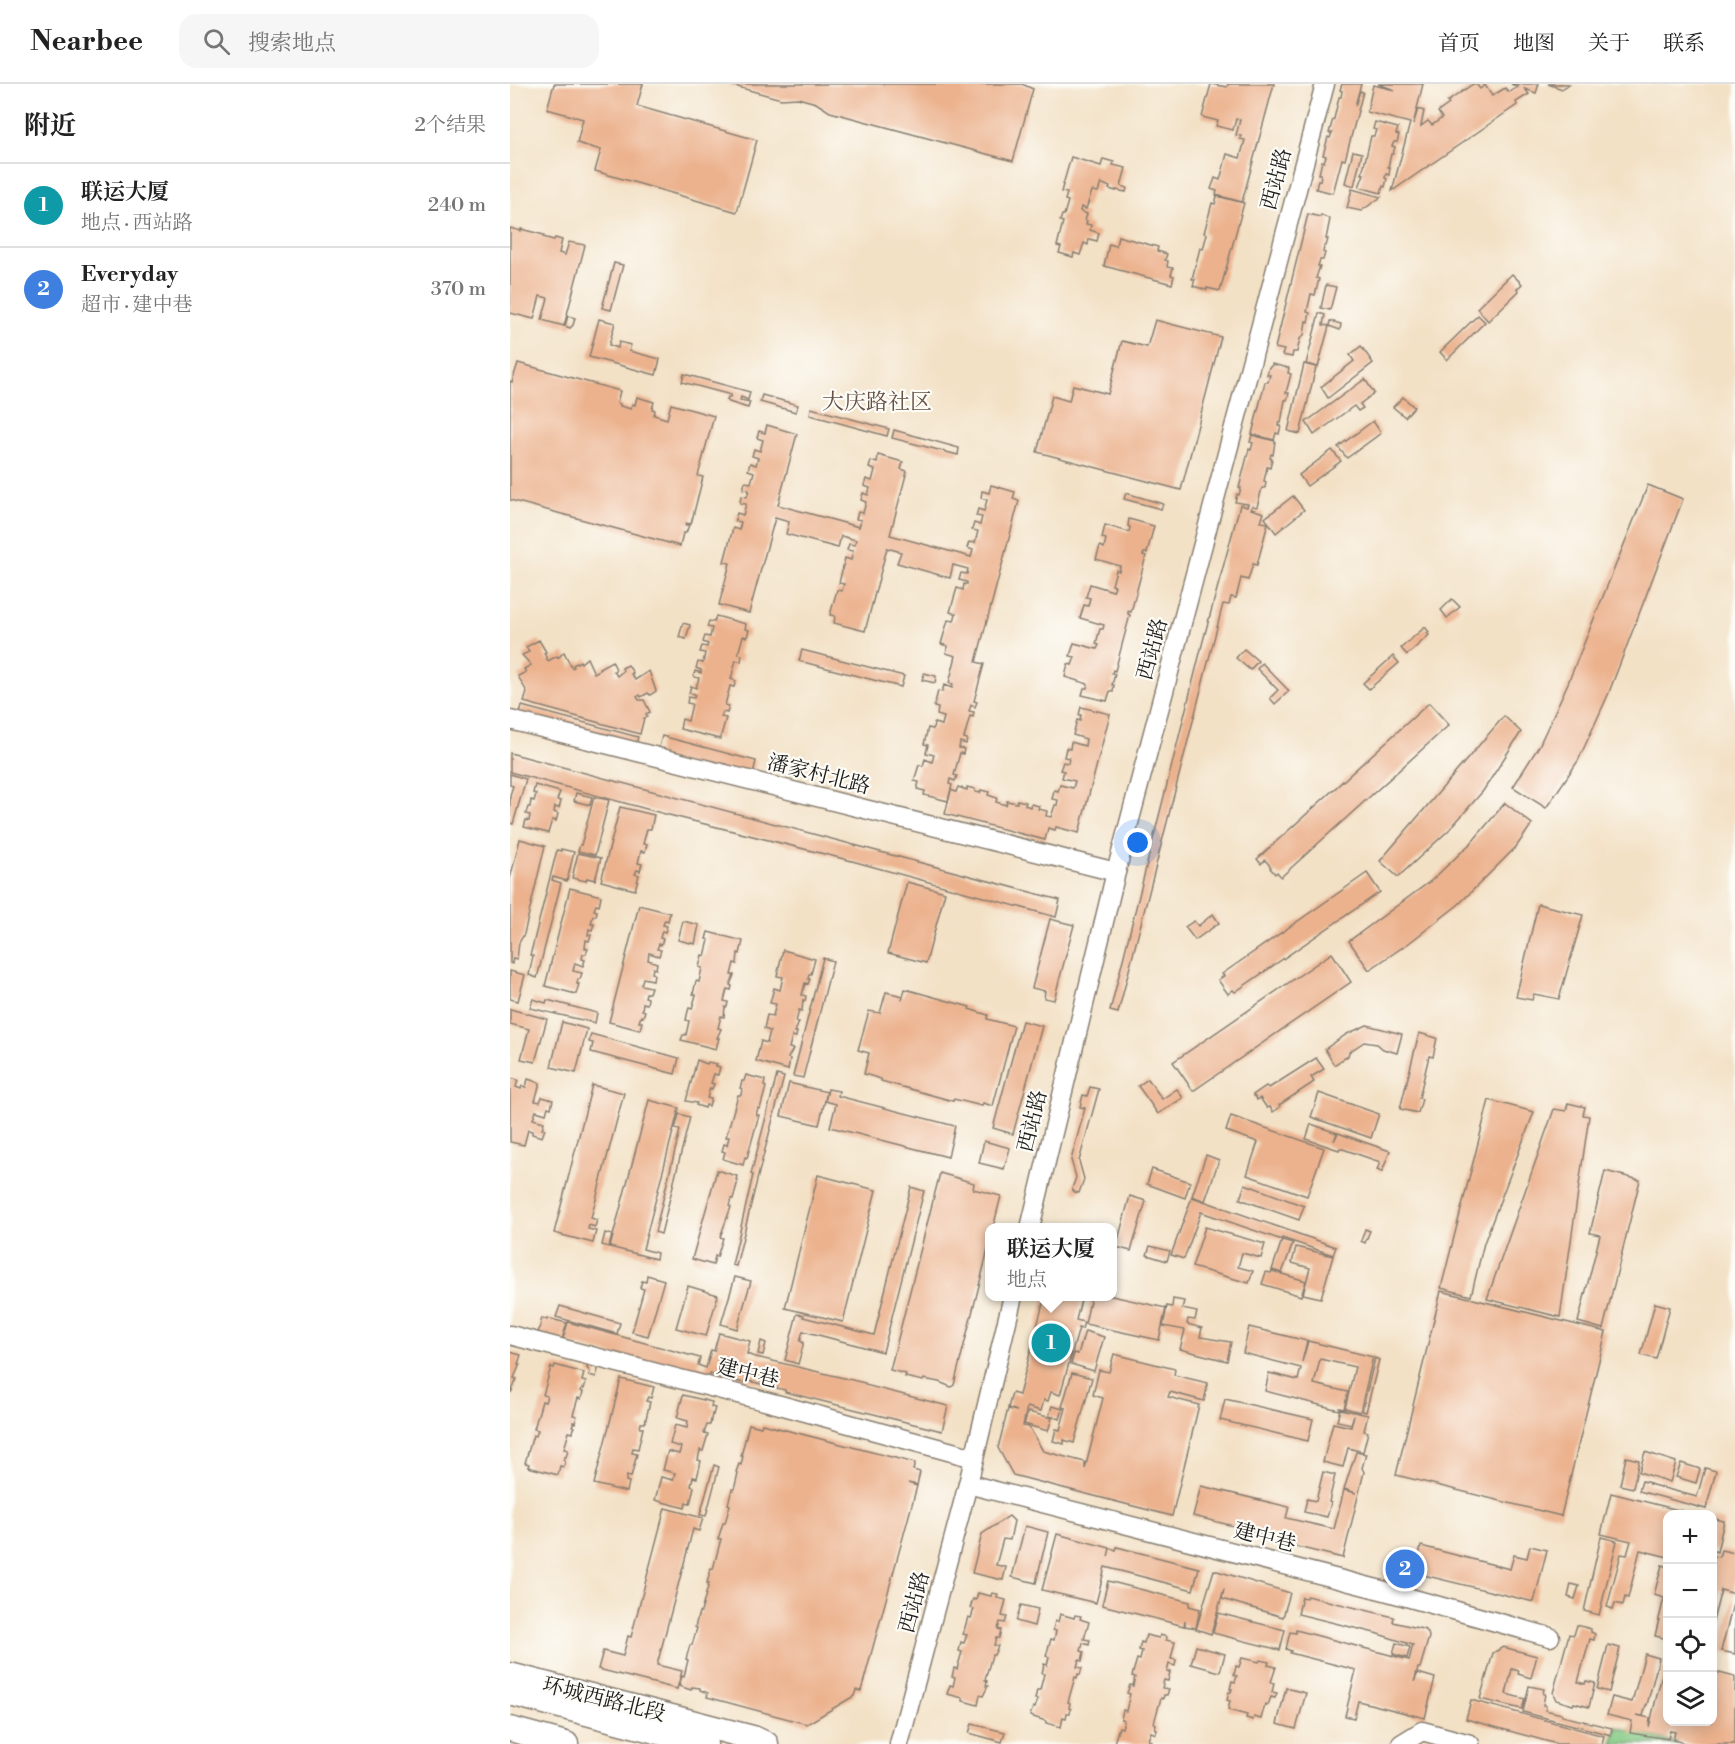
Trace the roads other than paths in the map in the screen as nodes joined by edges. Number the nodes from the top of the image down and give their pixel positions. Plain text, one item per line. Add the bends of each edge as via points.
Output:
1 (1325, 84) edge
2 (510, 720) edge
3 (1116, 872) junction
4 (1031, 1223) edge
5 (1012, 1301) edge
6 (510, 1335) edge
7 (974, 1458) junction
8 (968, 1484) junction
9 (1550, 1637) dead end
10 (510, 1675) edge
11 (510, 1694) edge
12 (510, 1709) edge
13 (510, 1729) edge
14 (566, 1744) edge
15 (645, 1744) edge
16 (705, 1744) edge
17 (766, 1744) edge
18 (899, 1744) edge
19 (1401, 1744) edge
20 (1470, 1744) edge

1 - 3 street, 西站路
2 - 3 street, 潘家村北路
3 - 4 street, 西站路
5 - 7 street, 西站路
6 - 7 street, 建中巷
7 - 8 street, 西站路
8 - 9 street, 建中巷
8 - 18 street, 西站路
10 - 17 main road, 环城西路北段
11 - 16 main road, 环城西路北段
12 - 15 main road, 环城西路北段
13 - 14 main road
19 - 20 street via 1422,1731

